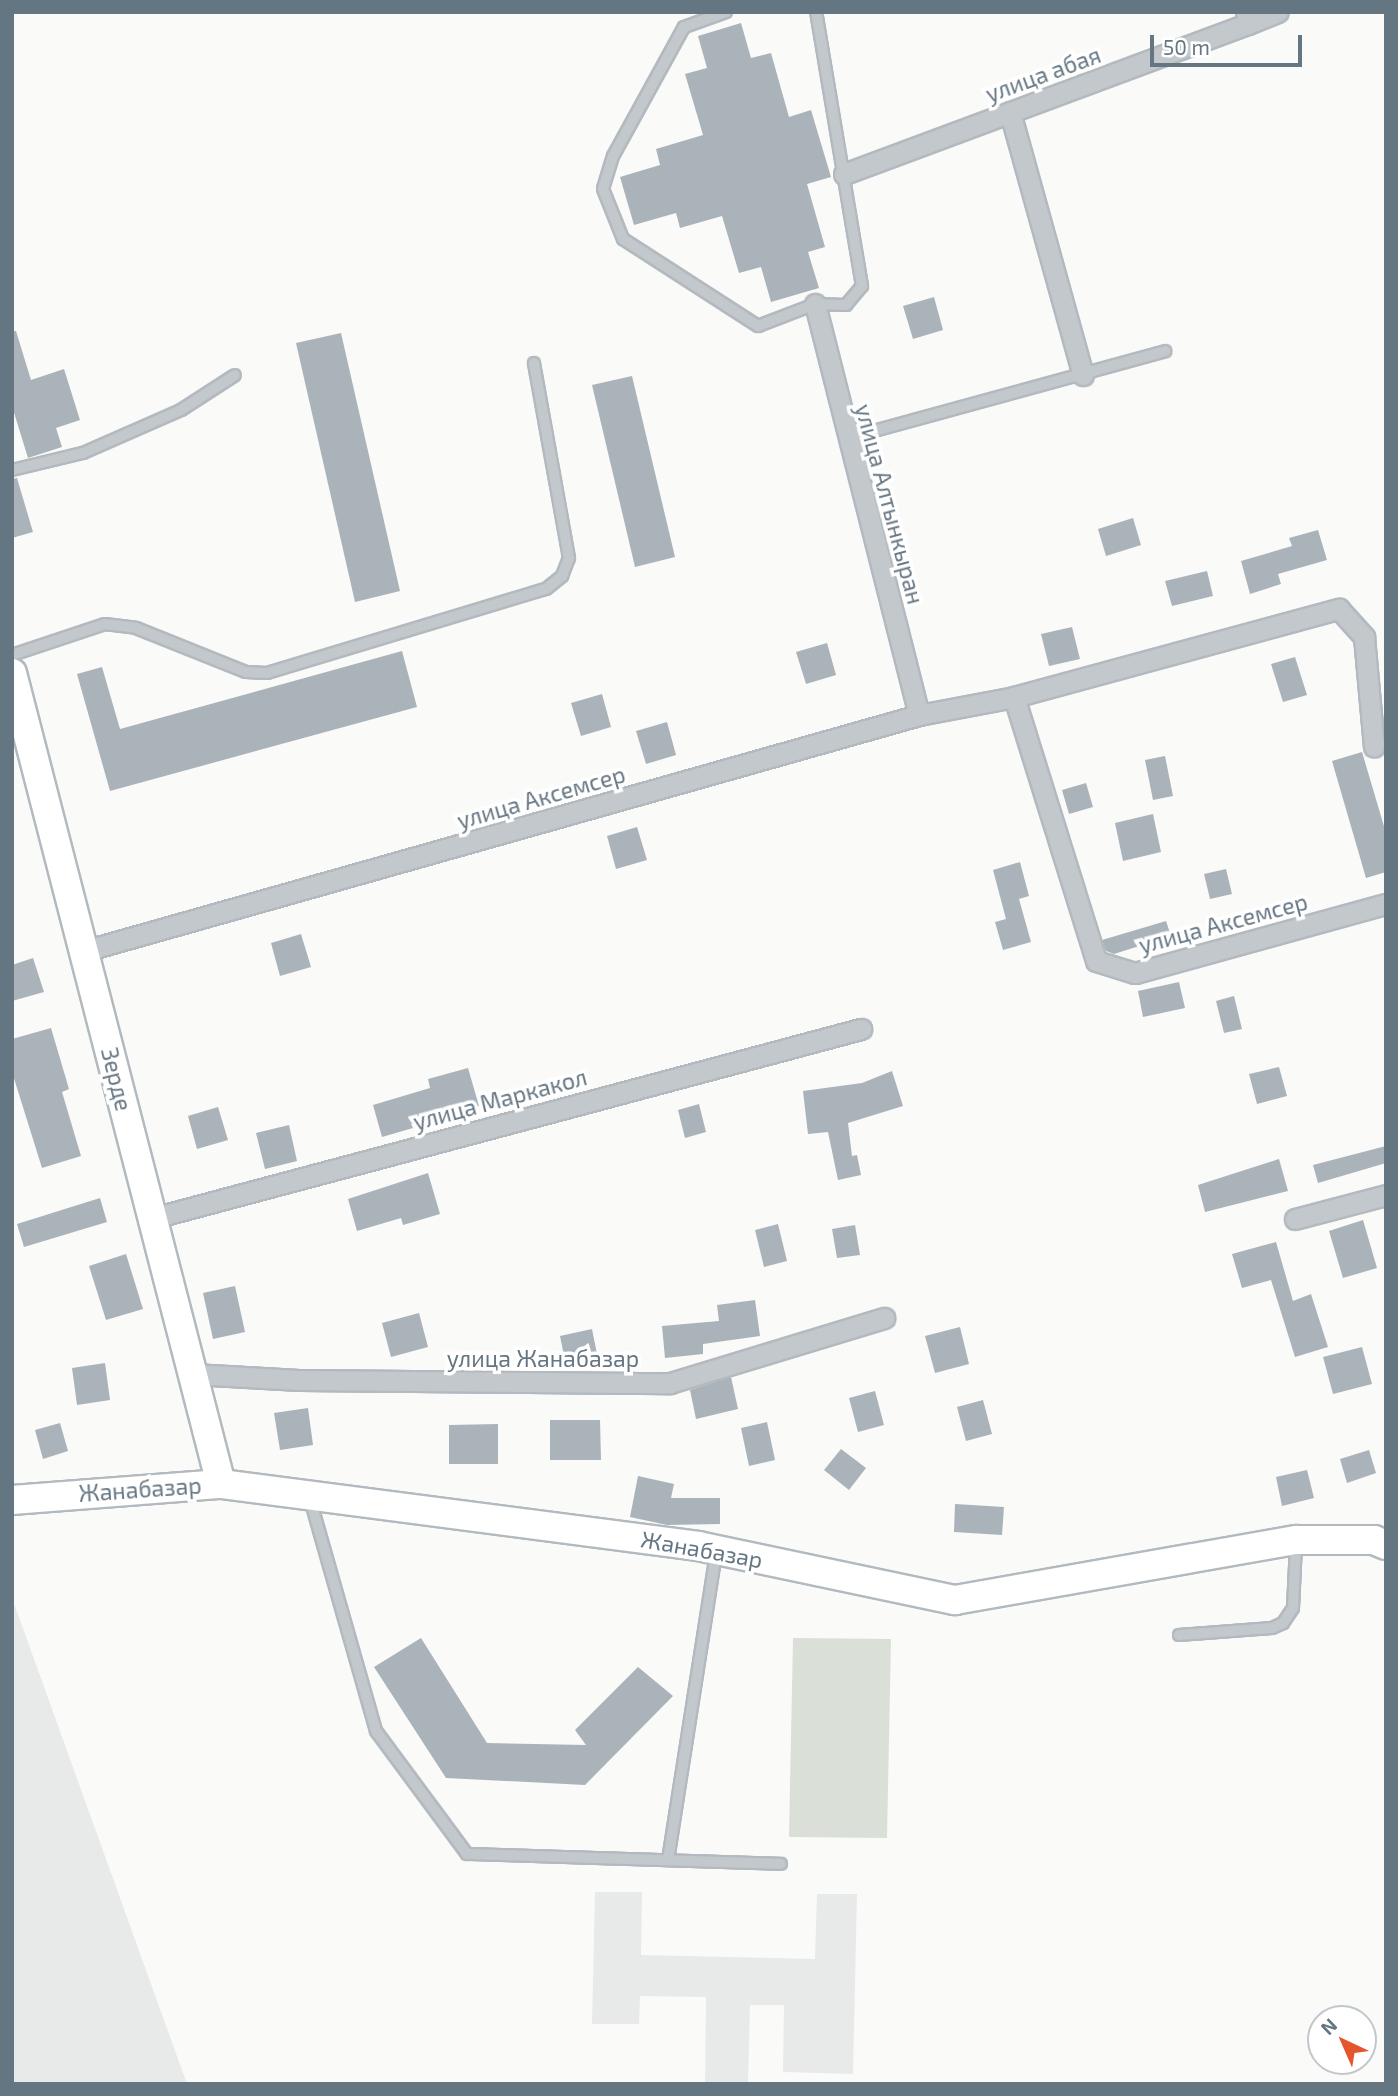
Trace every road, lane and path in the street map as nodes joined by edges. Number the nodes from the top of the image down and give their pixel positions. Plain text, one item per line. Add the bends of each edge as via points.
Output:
1 (726, 12) edge
2 (816, 12) edge
3 (1278, 12) edge
4 (1247, 18) edge
5 (1010, 112) junction
6 (844, 174) junction
7 (815, 304) junction
8 (1165, 351) dead end
9 (534, 363) dead end
10 (235, 375) dead end
11 (1083, 375) junction
12 (848, 438) junction
13 (12, 470) edge
14 (12, 655) edge
15 (12, 673) edge
16 (1014, 697) junction
17 (17, 708) edge
18 (919, 715) junction
19 (1374, 747) dead end
20 (1386, 904) edge
21 (84, 951) junction
22 (861, 1029) dead end
23 (1386, 1195) edge
24 (153, 1218) junction
25 (1295, 1219) dead end
26 (884, 1318) dead end
27 (193, 1374) junction
28 (221, 1484) junction
29 (309, 1495) junction
30 (12, 1500) edge
31 (1297, 1540) junction
32 (1386, 1545) edge
33 (717, 1550) junction
34 (1179, 1635) dead end
35 (668, 1860) junction
36 (781, 1864) dead end

1 - 7 lane via 684,27 613,156 603,189 623,239 758,326
2 - 6 lane
3 - 4 street
4 - 5 street, улица абая
5 - 6 street, улица абая
5 - 11 street
6 - 7 lane via 862,286 846,304
7 - 12 street, улица Алтынкыран
8 - 11 lane
9 - 14 lane via 569,558 562,576 546,589 267,673 246,672 136,628 105,624
10 - 13 lane via 181,410 83,453
11 - 12 lane
12 - 18 street, улица Алтынкыран
15 - 17 street, Зерде
16 - 18 street, улица Аксемсер
16 - 19 street, улица Аксемсер via 1339,609 1364,637
16 - 20 street, улица Аксемсер via 1096,961 1135,973
17 - 21 street, Зерде
18 - 21 street, улица Аксемсер
21 - 24 street, Зерде
22 - 24 street, улица Маркакол
23 - 25 street
24 - 27 street, Зерде
26 - 27 street, улица Жанабазар via 670,1383 299,1380
27 - 28 street, Зерде
28 - 29 street, Жанабазар
28 - 30 street, Жанабазар
29 - 33 street, Жанабазар
29 - 35 lane via 376,1731 467,1854
31 - 32 street, Жанабазар via 1374,1540
31 - 33 street, Жанабазар via 955,1600
31 - 34 lane via 1293,1608 1283,1623 1272,1628
33 - 35 lane
35 - 36 lane

